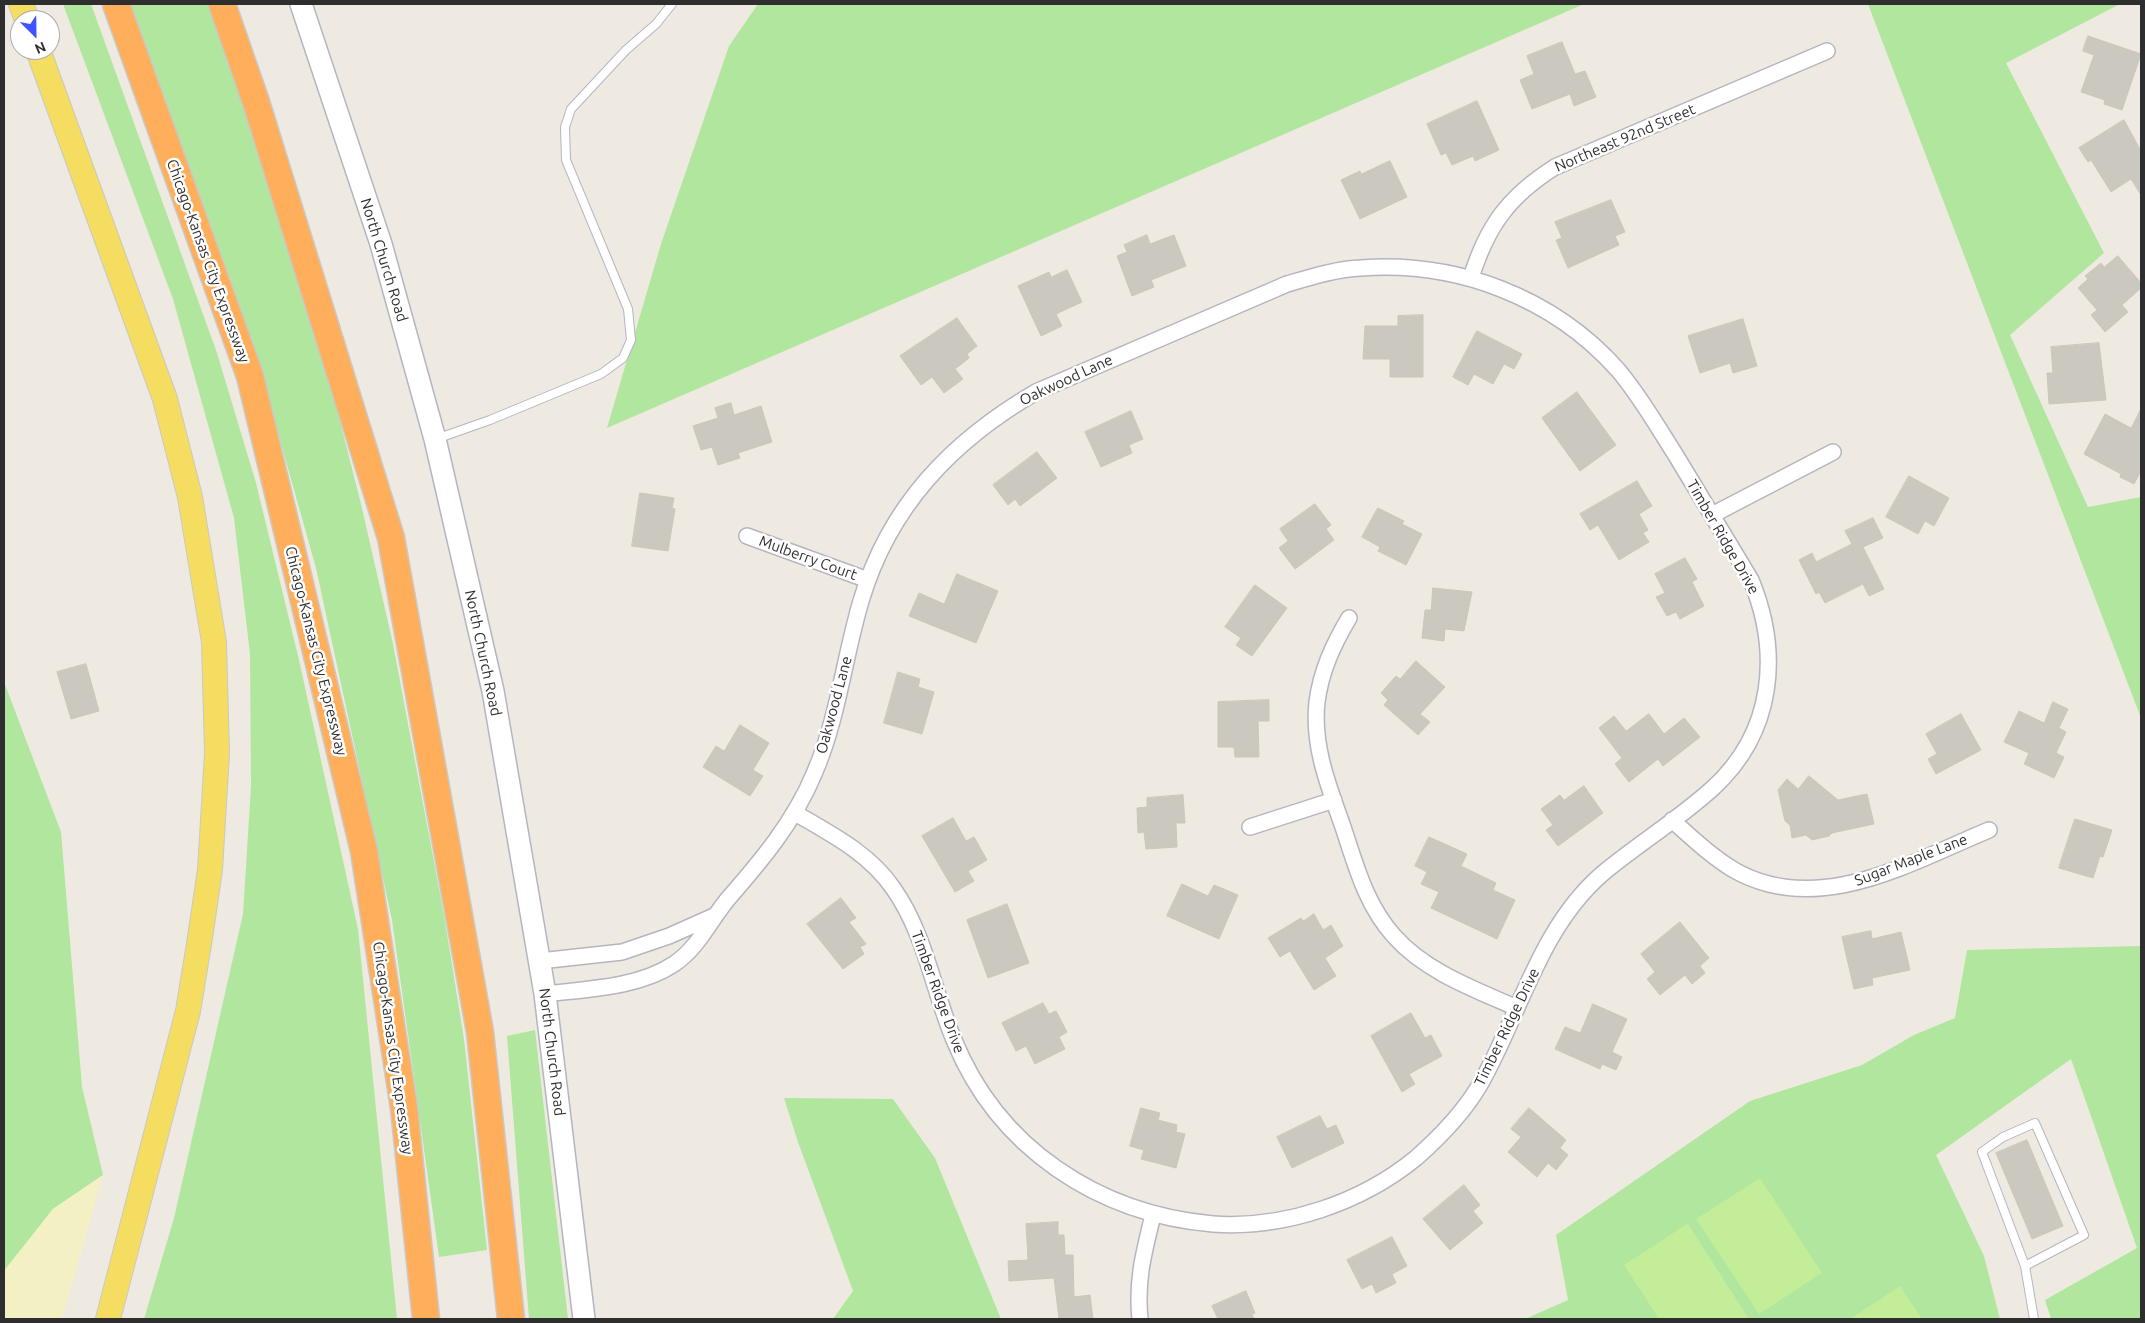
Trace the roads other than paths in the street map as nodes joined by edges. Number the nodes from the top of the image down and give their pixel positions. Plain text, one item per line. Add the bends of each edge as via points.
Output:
1 (116, 4) edge
2 (222, 4) edge
3 (301, 4) edge
4 (672, 4) edge
5 (1827, 51) dead end
6 (42, 60) edge
7 (1470, 278) junction
8 (435, 439) junction
9 (1833, 452) dead end
10 (1712, 515) junction
11 (747, 536) dead end
12 (868, 580) junction
13 (1349, 618) dead end
14 (1334, 800) junction
15 (795, 813) junction
16 (1672, 820) junction
17 (1250, 827) dead end
18 (1989, 830) dead end
19 (714, 916) junction
20 (540, 961) junction
21 (545, 994) junction
22 (1517, 1008) junction
23 (1153, 1214) junction
24 (2026, 1266) junction
25 (108, 1319) edge
26 (426, 1319) edge
27 (511, 1319) edge
28 (584, 1319) edge
29 (1140, 1319) edge
30 (2034, 1319) edge

1 - 26 highway, Chicago-Kansas City Expressway via 250,376 364,851 404,1108
2 - 27 highway via 256,102 391,538 480,1032
3 - 8 main road, North Church Road via 381,244
4 - 8 lane via 571,109 564,127 566,160 628,309 630,340 623,358 601,374
5 - 7 street, Northeast 92nd Street via 1555,167 1510,202 1490,228
6 - 25 main road via 165,399 190,497 214,642 217,753 210,870 200,944 188,1011
7 - 10 street, Timber Ridge Drive via 1530,301 1594,346 1640,399
7 - 12 street, Oakwood Lane via 1397,266 1328,272 1287,284 1036,392 1004,410 943,461 899,518
8 - 20 main road, North Church Road via 493,691
9 - 10 street
10 - 16 street, Timber Ridge Drive via 1751,580 1762,606 1770,660 1768,687 1749,742 1734,765 1714,787
11 - 12 street, Mulberry Court
12 - 15 street, Oakwood Lane via 828,733 815,773
13 - 14 street via 1330,652 1317,703 1317,734 1322,764
14 - 17 street
14 - 22 street via 1364,890 1394,936 1416,957 1439,972
15 - 19 street, Oakwood Lane via 769,852
15 - 23 street, Timber Ridge Drive via 852,846 892,886 908,912 966,1066 985,1098 1029,1148 1089,1190
16 - 18 street, Sugar Maple Lane via 1711,855 1736,871 1785,887 1817,889 1845,886 1870,878
16 - 22 street, Timber Ridge Drive via 1607,870 1567,911 1548,940
19 - 20 street, Oakwood Lane via 622,952
19 - 21 street, Oakwood Lane via 698,941 675,964 646,977 605,987
20 - 21 main road, North Church Road
21 - 28 main road, North Church Road
22 - 23 street, Timber Ridge Drive via 1480,1085 1462,1110 1442,1134 1385,1180 1320,1210 1259,1223 1187,1222
23 - 29 street via 1140,1268
24 - 24 lane via 1982,1152 2003,1137 2035,1123 2084,1235
24 - 30 lane

